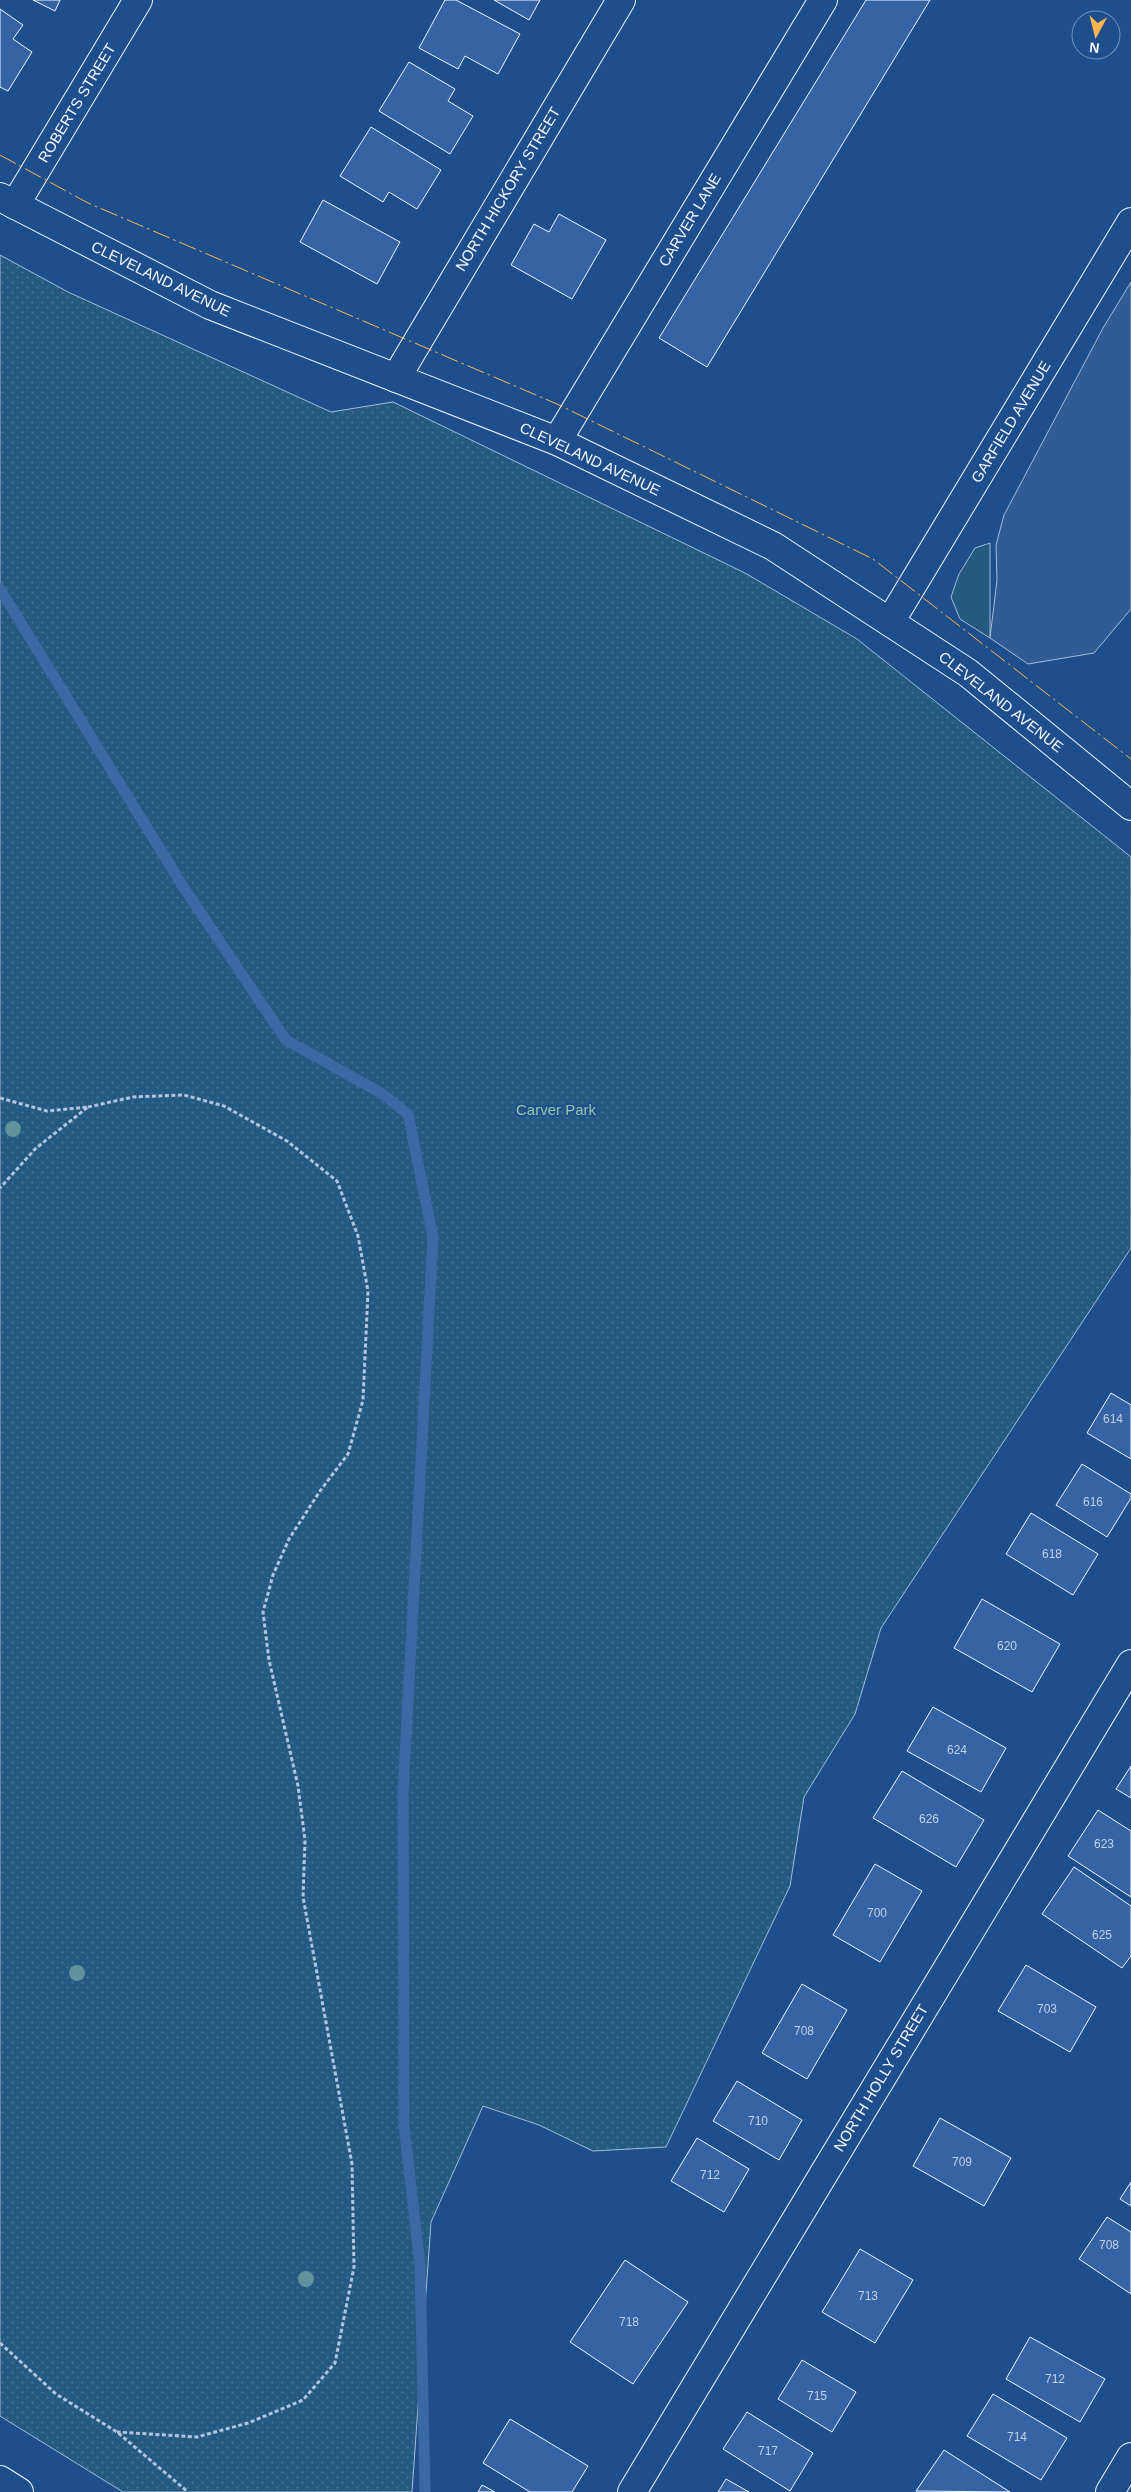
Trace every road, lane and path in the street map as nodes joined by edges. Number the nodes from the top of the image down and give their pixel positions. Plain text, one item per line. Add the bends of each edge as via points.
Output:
1 (138, 0) edge
2 (621, 0) edge
3 (823, 0) edge
4 (8, 201) edge
5 (1131, 222) edge
6 (396, 378) junction
7 (557, 441) junction
8 (890, 622) junction
9 (1131, 806) edge
10 (0, 1098) edge
11 (88, 1107) junction
12 (0, 1188) edge
13 (1131, 1664) edge
14 (0, 2343) edge
15 (117, 2432) junction
16 (1131, 2457) edge
17 (0, 2480) edge
18 (19, 2492) edge
19 (188, 2492) edge
20 (632, 2492) edge
21 (1110, 2492) edge

1 - 4 street, ROBERTS STREET
2 - 6 street, NORTH HICKORY STREET
3 - 7 street, CARVER LANE
4 - 6 street, CLEVELAND AVENUE via 210,305
5 - 8 street, GARFIELD AVENUE
6 - 7 street, CLEVELAND AVENUE
7 - 8 street, CLEVELAND AVENUE via 773,546
8 - 9 street, CLEVELAND AVENUE via 968,673
10 - 11 path via 47,1111
11 - 12 path via 35,1149
11 - 15 path via 133,1097 184,1095 224,1106 287,1140 337,1182 358,1236 368,1291 362,1400 348,1454 289,1539 272,1575 263,1612 269,1660 298,1786 305,1840 303,1897 352,2164 354,2267 335,2363 303,2400 248,2422 197,2436
13 - 20 street, NORTH HOLLY STREET
14 - 15 path via 56,2394
15 - 19 path
16 - 21 street
17 - 18 street

